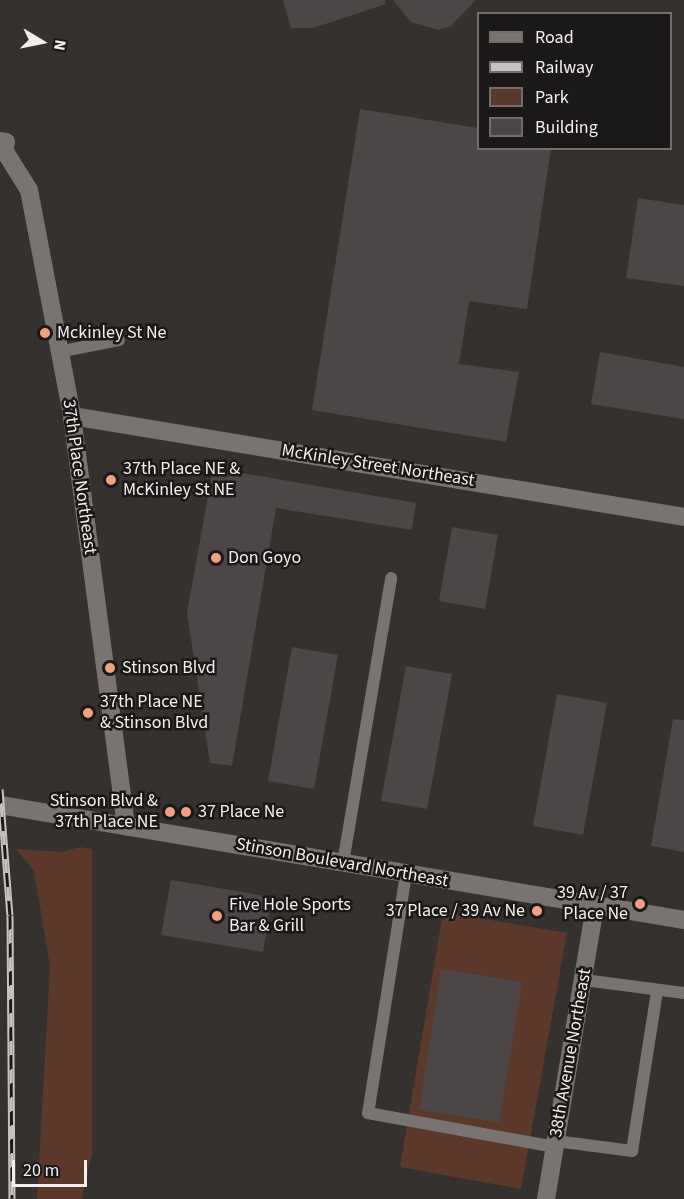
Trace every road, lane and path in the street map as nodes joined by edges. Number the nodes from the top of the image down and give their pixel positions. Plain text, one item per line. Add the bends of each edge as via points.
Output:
1 (0, 141) edge
2 (119, 340) dead end
3 (58, 352) junction
4 (72, 416) junction
5 (684, 517) edge
6 (391, 578) dead end
7 (0, 805) edge
8 (126, 826) junction
9 (343, 863) junction
10 (406, 874) junction
11 (595, 906) junction
12 (684, 920) edge
13 (584, 980) junction
14 (657, 991) junction
15 (684, 993) edge
16 (556, 1144) junction
17 (546, 1199) edge

1 - 3 street, 37th Place Northeast via 6,142 4,150 29,190
2 - 3 lane
3 - 4 street, 37th Place Northeast
4 - 5 street, McKinley Street Northeast
4 - 8 street, 37th Place Northeast
6 - 9 lane
7 - 8 street, Stinson Boulevard Northeast
8 - 9 street, Stinson Boulevard Northeast
9 - 10 street, Stinson Boulevard Northeast
10 - 11 street, Stinson Boulevard Northeast
10 - 16 lane via 368,1113
11 - 12 street, Stinson Boulevard Northeast
11 - 13 street, 38th Avenue Northeast
13 - 14 lane
13 - 16 street, 38th Avenue Northeast
14 - 15 lane
14 - 16 lane via 632,1151
16 - 17 street, 38th Avenue Northeast

